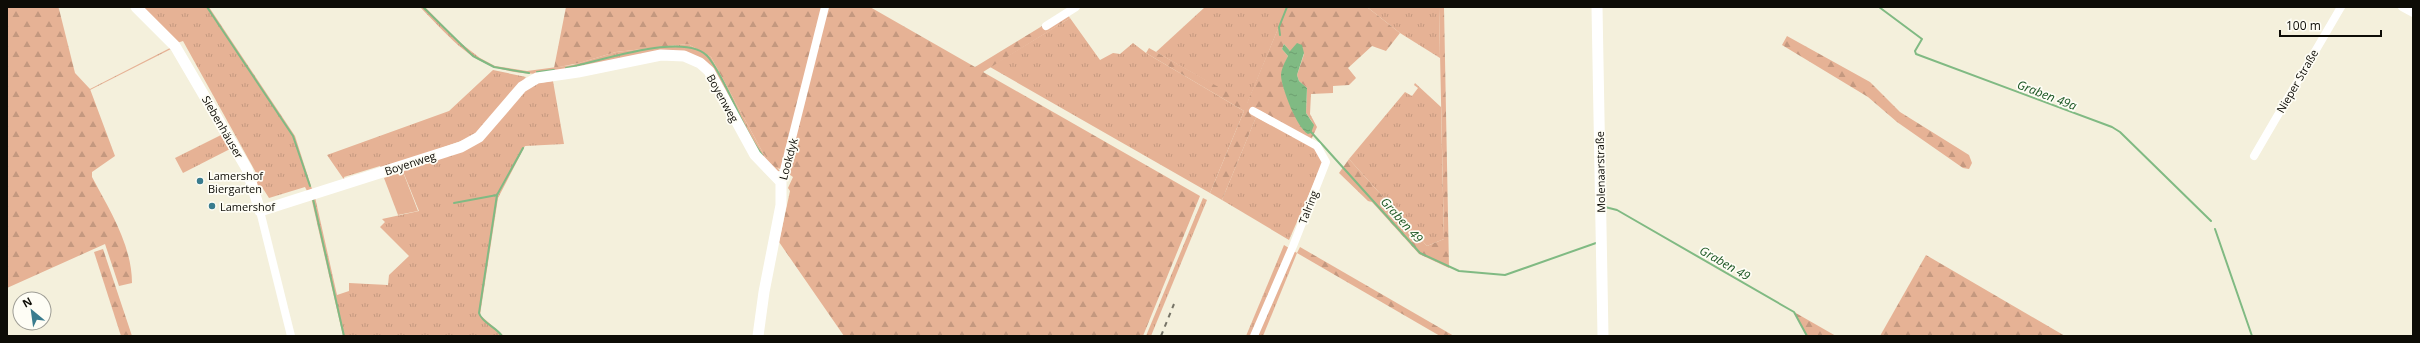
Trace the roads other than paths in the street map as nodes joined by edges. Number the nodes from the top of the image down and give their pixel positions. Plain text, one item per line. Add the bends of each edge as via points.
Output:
1 (136, 7) edge
2 (825, 7) edge
3 (1076, 7) edge
4 (1597, 7) edge
5 (2341, 7) edge
6 (2402, 7) edge
7 (2413, 13) edge
8 (1046, 26) dead end
9 (1253, 111) dead end
10 (2254, 156) dead end
11 (781, 182) junction
12 (260, 211) junction
13 (291, 336) edge
14 (758, 336) edge
15 (1254, 336) edge
16 (1603, 336) edge

1 - 12 street, Siebenhäuser via 175,46 247,169
2 - 11 street, Lookdyk
3 - 8 street
4 - 16 street, Molenaarstraße
5 - 10 street, Nieper Straße
6 - 7 street
9 - 15 street, Talring via 1317,146 1326,162 1294,246
11 - 12 street, Boyenweg via 755,155 709,71 684,56 661,55 542,78 522,87 479,137 461,147
11 - 14 street, Lookdyk via 781,204
12 - 13 street, Siebenhäuser

